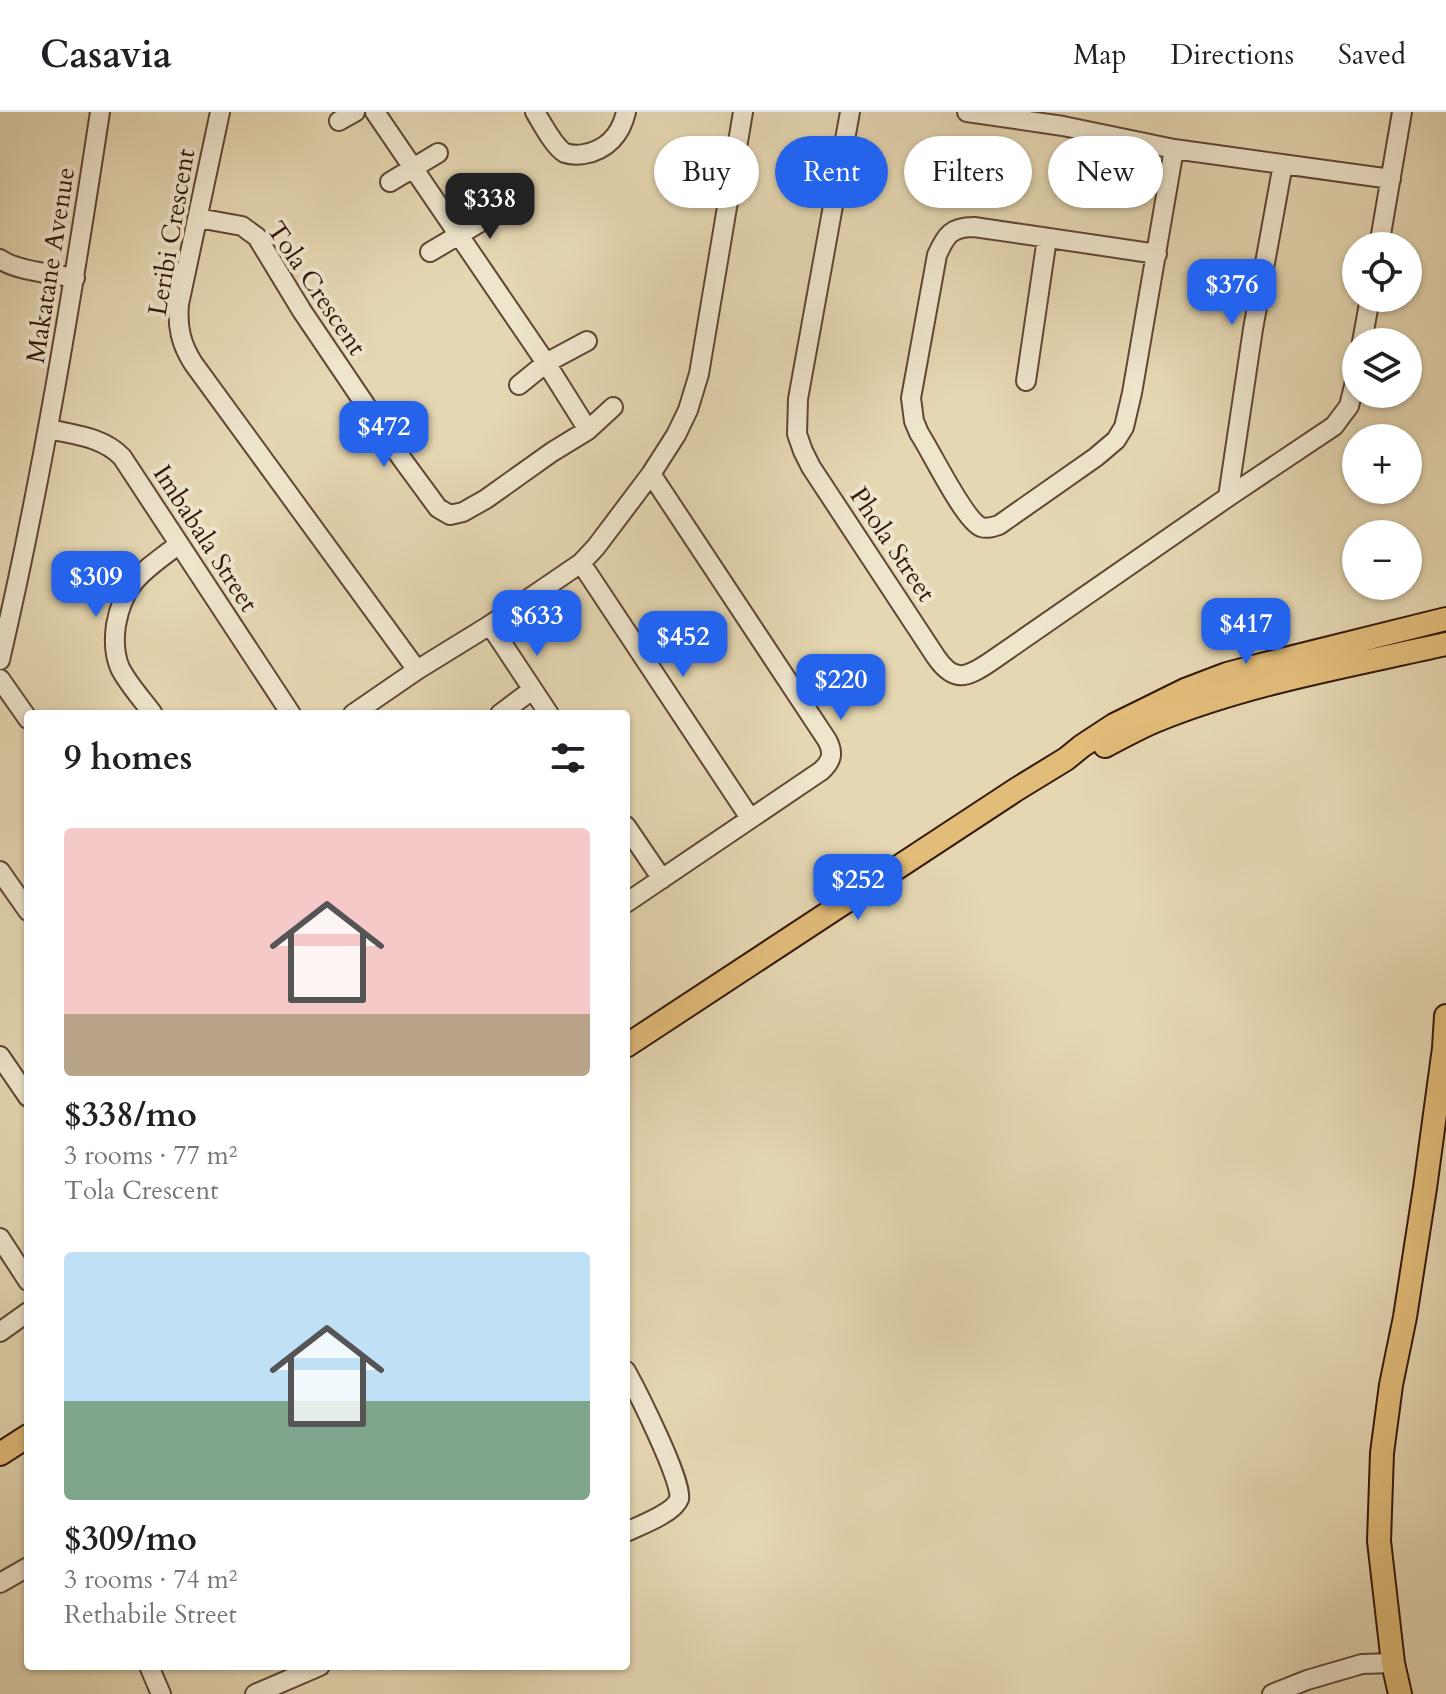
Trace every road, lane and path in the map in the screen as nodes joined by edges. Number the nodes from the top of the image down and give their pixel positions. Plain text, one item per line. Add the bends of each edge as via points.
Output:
1 (100, 112) edge
2 (220, 112) edge
3 (375, 112) edge
4 (535, 112) edge
5 (626, 112) edge
6 (743, 112) edge
7 (850, 112) edge
8 (967, 112) edge
9 (1402, 112) edge
10 (1065, 119) edge
11 (1174, 149) junction
12 (438, 153) dead end
13 (1283, 164) junction
14 (413, 168) junction
15 (1391, 179) junction
16 (390, 182) dead end
17 (501, 210) dead end
18 (198, 218) junction
19 (1382, 232) edge
20 (459, 235) junction
21 (1047, 238) junction
22 (430, 252) dead end
23 (1157, 254) junction
24 (0, 259) edge
25 (75, 278) junction
26 (587, 341) dead end
27 (546, 363) junction
28 (1026, 381) dead end
29 (519, 385) dead end
30 (613, 407) dead end
31 (1348, 408) edge
32 (49, 429) junction
33 (588, 430) junction
34 (651, 474) junction
35 (1228, 497) junction
36 (179, 544) junction
37 (581, 563) junction
38 (1446, 619) edge
39 (490, 625) junction
40 (1446, 644) edge
41 (0, 660) edge
42 (417, 670) junction
43 (0, 679) edge
44 (532, 690) junction
45 (150, 710) edge
46 (288, 710) edge
47 (359, 710) edge
48 (505, 710) edge
49 (546, 710) edge
50 (24, 713) edge
51 (1066, 759) junction
52 (750, 818) junction
53 (630, 832) edge
54 (0, 871) edge
55 (662, 879) junction
56 (630, 900) edge
57 (24, 905) edge
58 (1446, 1016) edge
59 (630, 1043) edge
60 (1445, 1047) edge
61 (0, 1056) edge
62 (24, 1091) edge
63 (0, 1238) edge
64 (24, 1275) edge
65 (24, 1315) edge
66 (0, 1332) edge
67 (630, 1379) edge
68 (24, 1439) edge
69 (0, 1454) edge
70 (630, 1530) edge
71 (24, 1569) edge
72 (0, 1583) edge
73 (1393, 1663) junction
74 (151, 1670) edge
75 (311, 1670) edge
76 (161, 1694) edge
77 (255, 1694) edge
78 (1272, 1694) edge
79 (1400, 1694) edge

1 - 25 street, Makatane Avenue
2 - 18 street, Leribi Crescent
3 - 14 street
4 - 5 street via 558,146 579,155 610,142
6 - 34 street via 699,374 676,435
7 - 35 street, Phola Street via 798,399 797,434 811,467 944,668 959,676 974,672
8 - 10 street
9 - 15 street
10 - 11 street
11 - 13 street
11 - 23 street
12 - 14 street
13 - 15 street
13 - 35 street
14 - 16 street
14 - 20 street
15 - 19 street
17 - 20 street
18 - 33 street, Tola Crescent via 242,226 257,237 402,459 446,514 458,515 486,499
18 - 42 street, Leribi Crescent via 177,320 183,346
20 - 22 street
20 - 27 street
21 - 23 street
21 - 23 street via 963,227 950,233 937,255 911,409 919,433 962,506 983,527 999,525 1121,434
21 - 28 street
24 - 25 street
25 - 32 street, Makatane Avenue
26 - 27 street
27 - 29 street
27 - 33 street
30 - 33 street, Tola Crescent
31 - 35 street, Phola Street via 1334,426
32 - 36 street, Imbabala Street via 115,450
32 - 41 street, Makatane Avenue
34 - 37 street
34 - 52 street via 831,750 829,764 821,771
36 - 45 street via 126,591 114,635 120,668
36 - 46 street, Imbabala Street
37 - 39 street
37 - 52 street
38 - 51 main road via 1227,674 1143,709
39 - 42 street
39 - 44 street
40 - 51 main road via 1257,687
42 - 47 street
43 - 50 street
44 - 48 street
44 - 49 street
51 - 59 main road
52 - 55 street
53 - 55 street
54 - 57 street
55 - 56 street
58 - 60 main road
60 - 73 main road via 1382,1453 1379,1541
61 - 62 street
63 - 64 street
65 - 66 street
67 - 70 street via 679,1493 665,1513
68 - 69 main road
71 - 72 street
73 - 78 street via 1362,1664
73 - 79 main road
74 - 76 street
75 - 77 street

